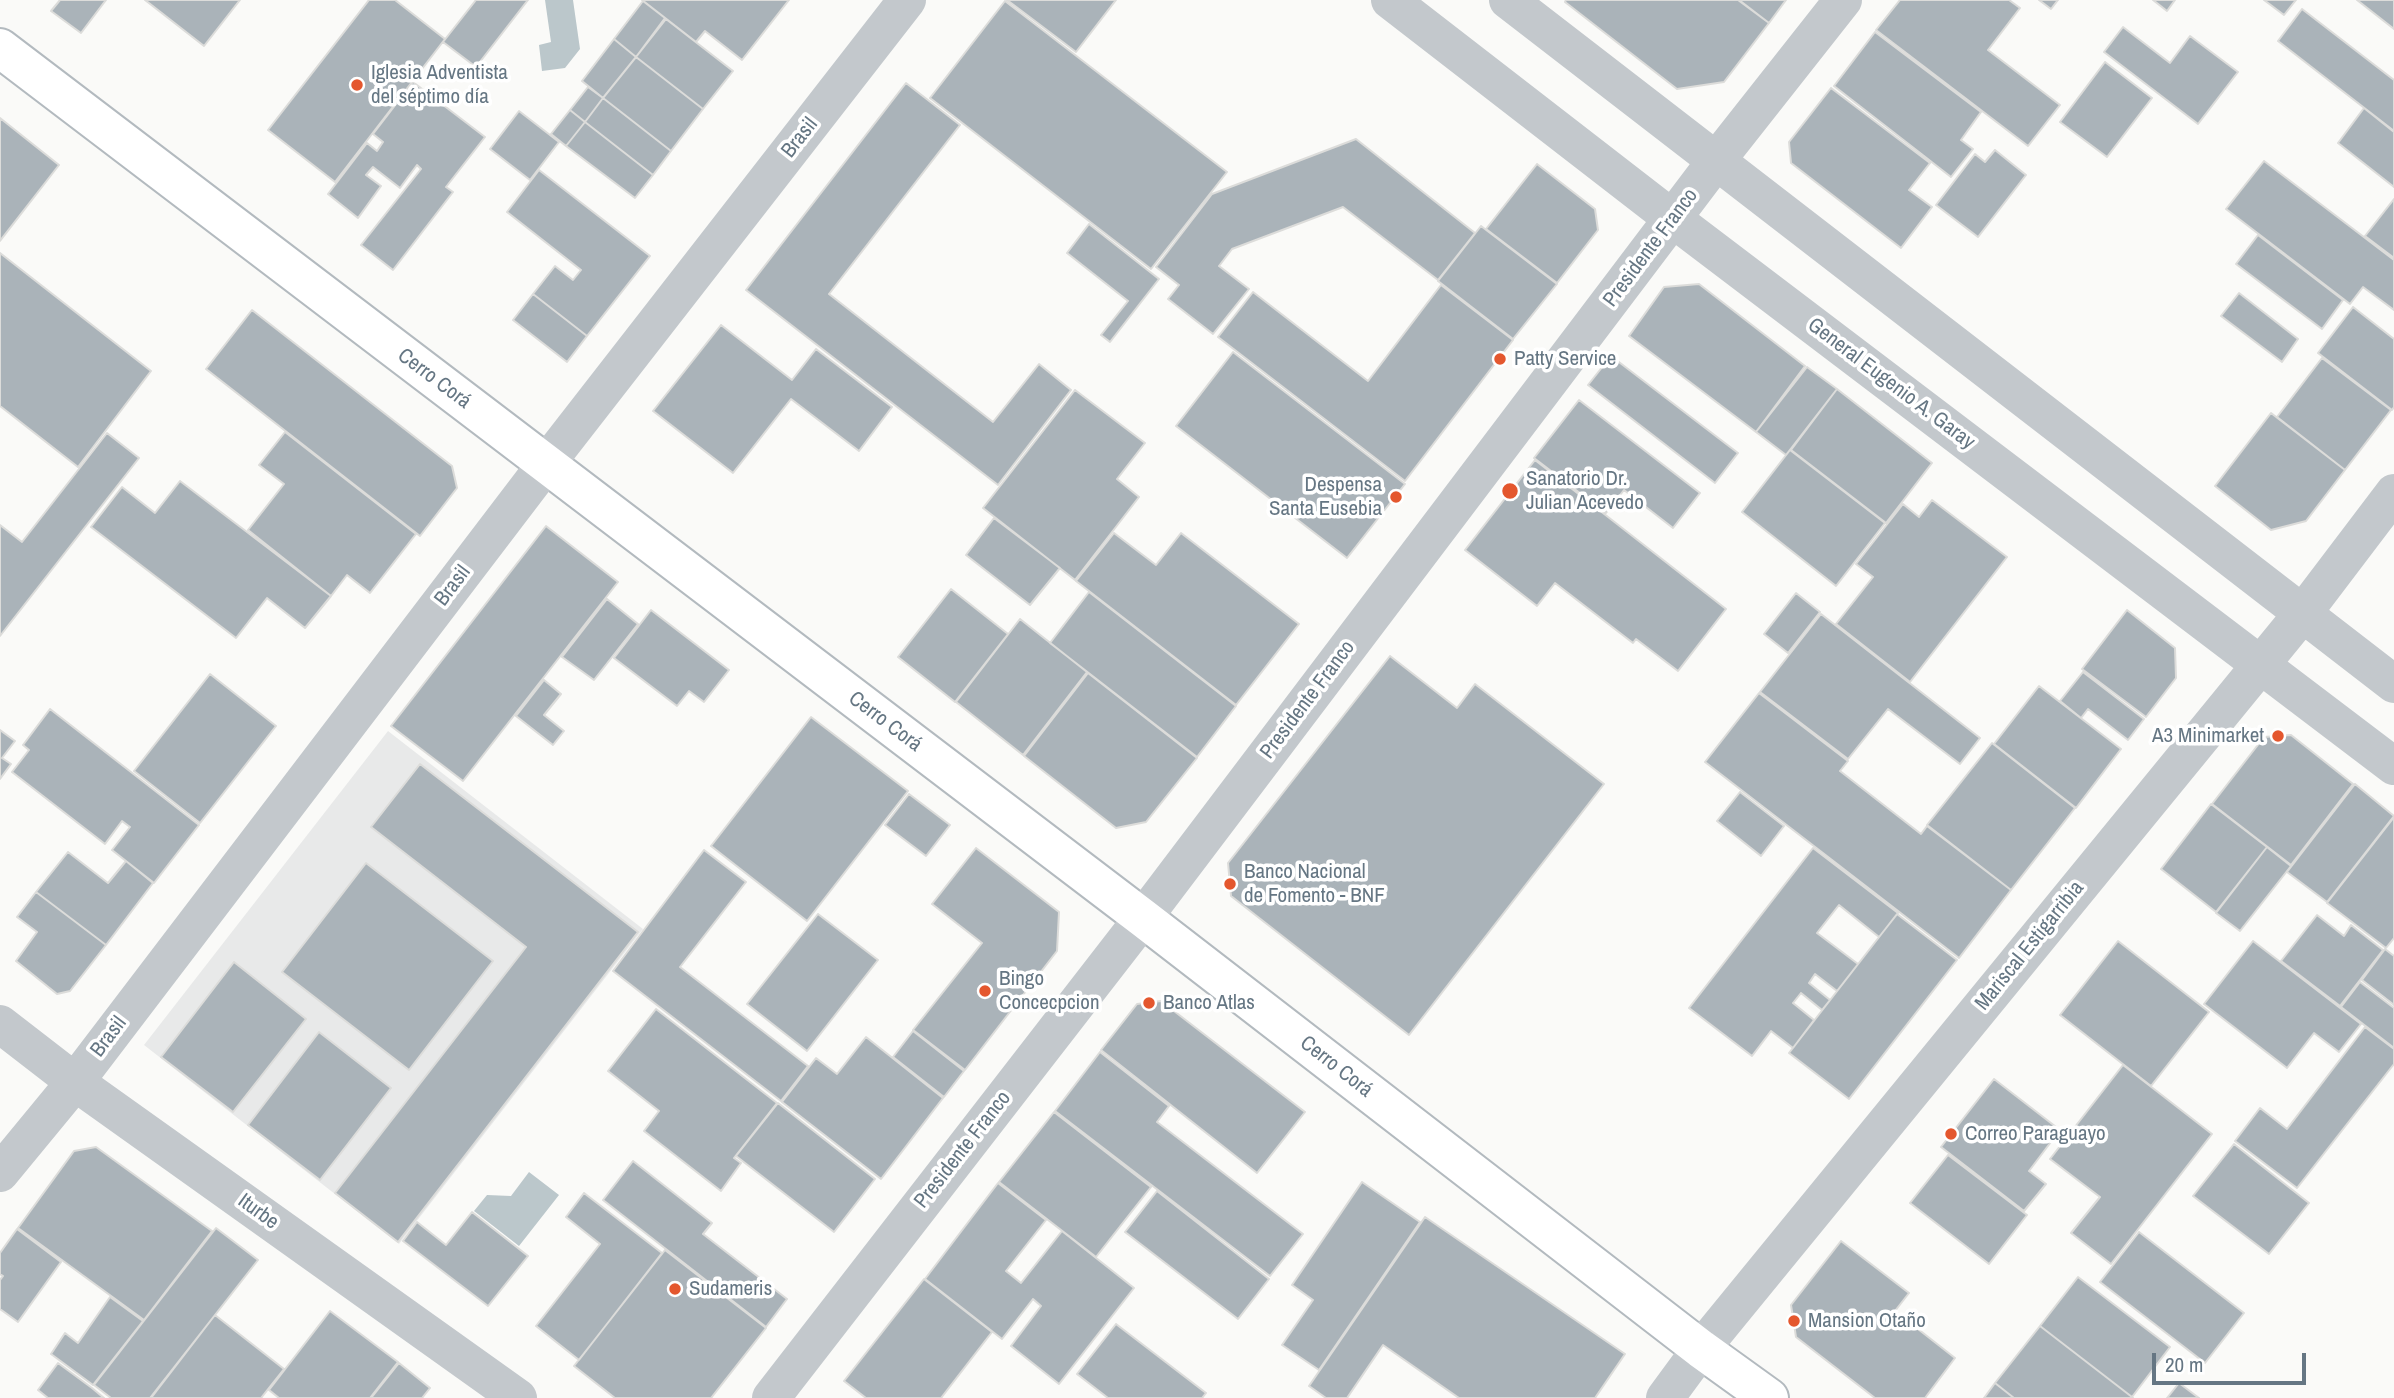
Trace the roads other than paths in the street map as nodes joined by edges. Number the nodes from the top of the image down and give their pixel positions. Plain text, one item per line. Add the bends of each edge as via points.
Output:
1 (907, 0) edge
2 (1390, 0) edge
3 (1508, 0) edge
4 (1843, 0) edge
5 (0, 48) edge
6 (1716, 161) junction
7 (1673, 219) junction
8 (546, 464) junction
9 (2394, 493) edge
10 (2303, 613) junction
11 (2262, 663) junction
12 (2394, 684) edge
13 (2394, 765) edge
14 (1143, 918) junction
15 (0, 1024) edge
16 (75, 1082) junction
17 (0, 1174) edge
18 (1701, 1349) junction
19 (518, 1398) edge
20 (771, 1398) edge
21 (1665, 1398) edge
22 (1769, 1398) edge

1 - 8 street, Brasil
2 - 7 street, General Eugenio A. Garay
3 - 6 street
4 - 6 street, Presidente Franco
5 - 8 street, Cerro Corá
6 - 7 street, Presidente Franco
6 - 10 street
7 - 11 street, General Eugenio A. Garay
7 - 14 street, Presidente Franco
8 - 14 street, Cerro Corá
8 - 16 street, Brasil
9 - 10 street, Mariscal Estigarribia
10 - 11 street, Mariscal Estigarribia
10 - 12 street
11 - 13 street, General Eugenio A. Garay
11 - 18 street, Mariscal Estigarribia
14 - 18 street, Cerro Corá
14 - 20 street, Presidente Franco
15 - 16 street, Iturbe
16 - 17 street, Brasil
16 - 19 street, Iturbe
18 - 21 street, Mariscal Estigarribia
18 - 22 street, Cerro Corá

